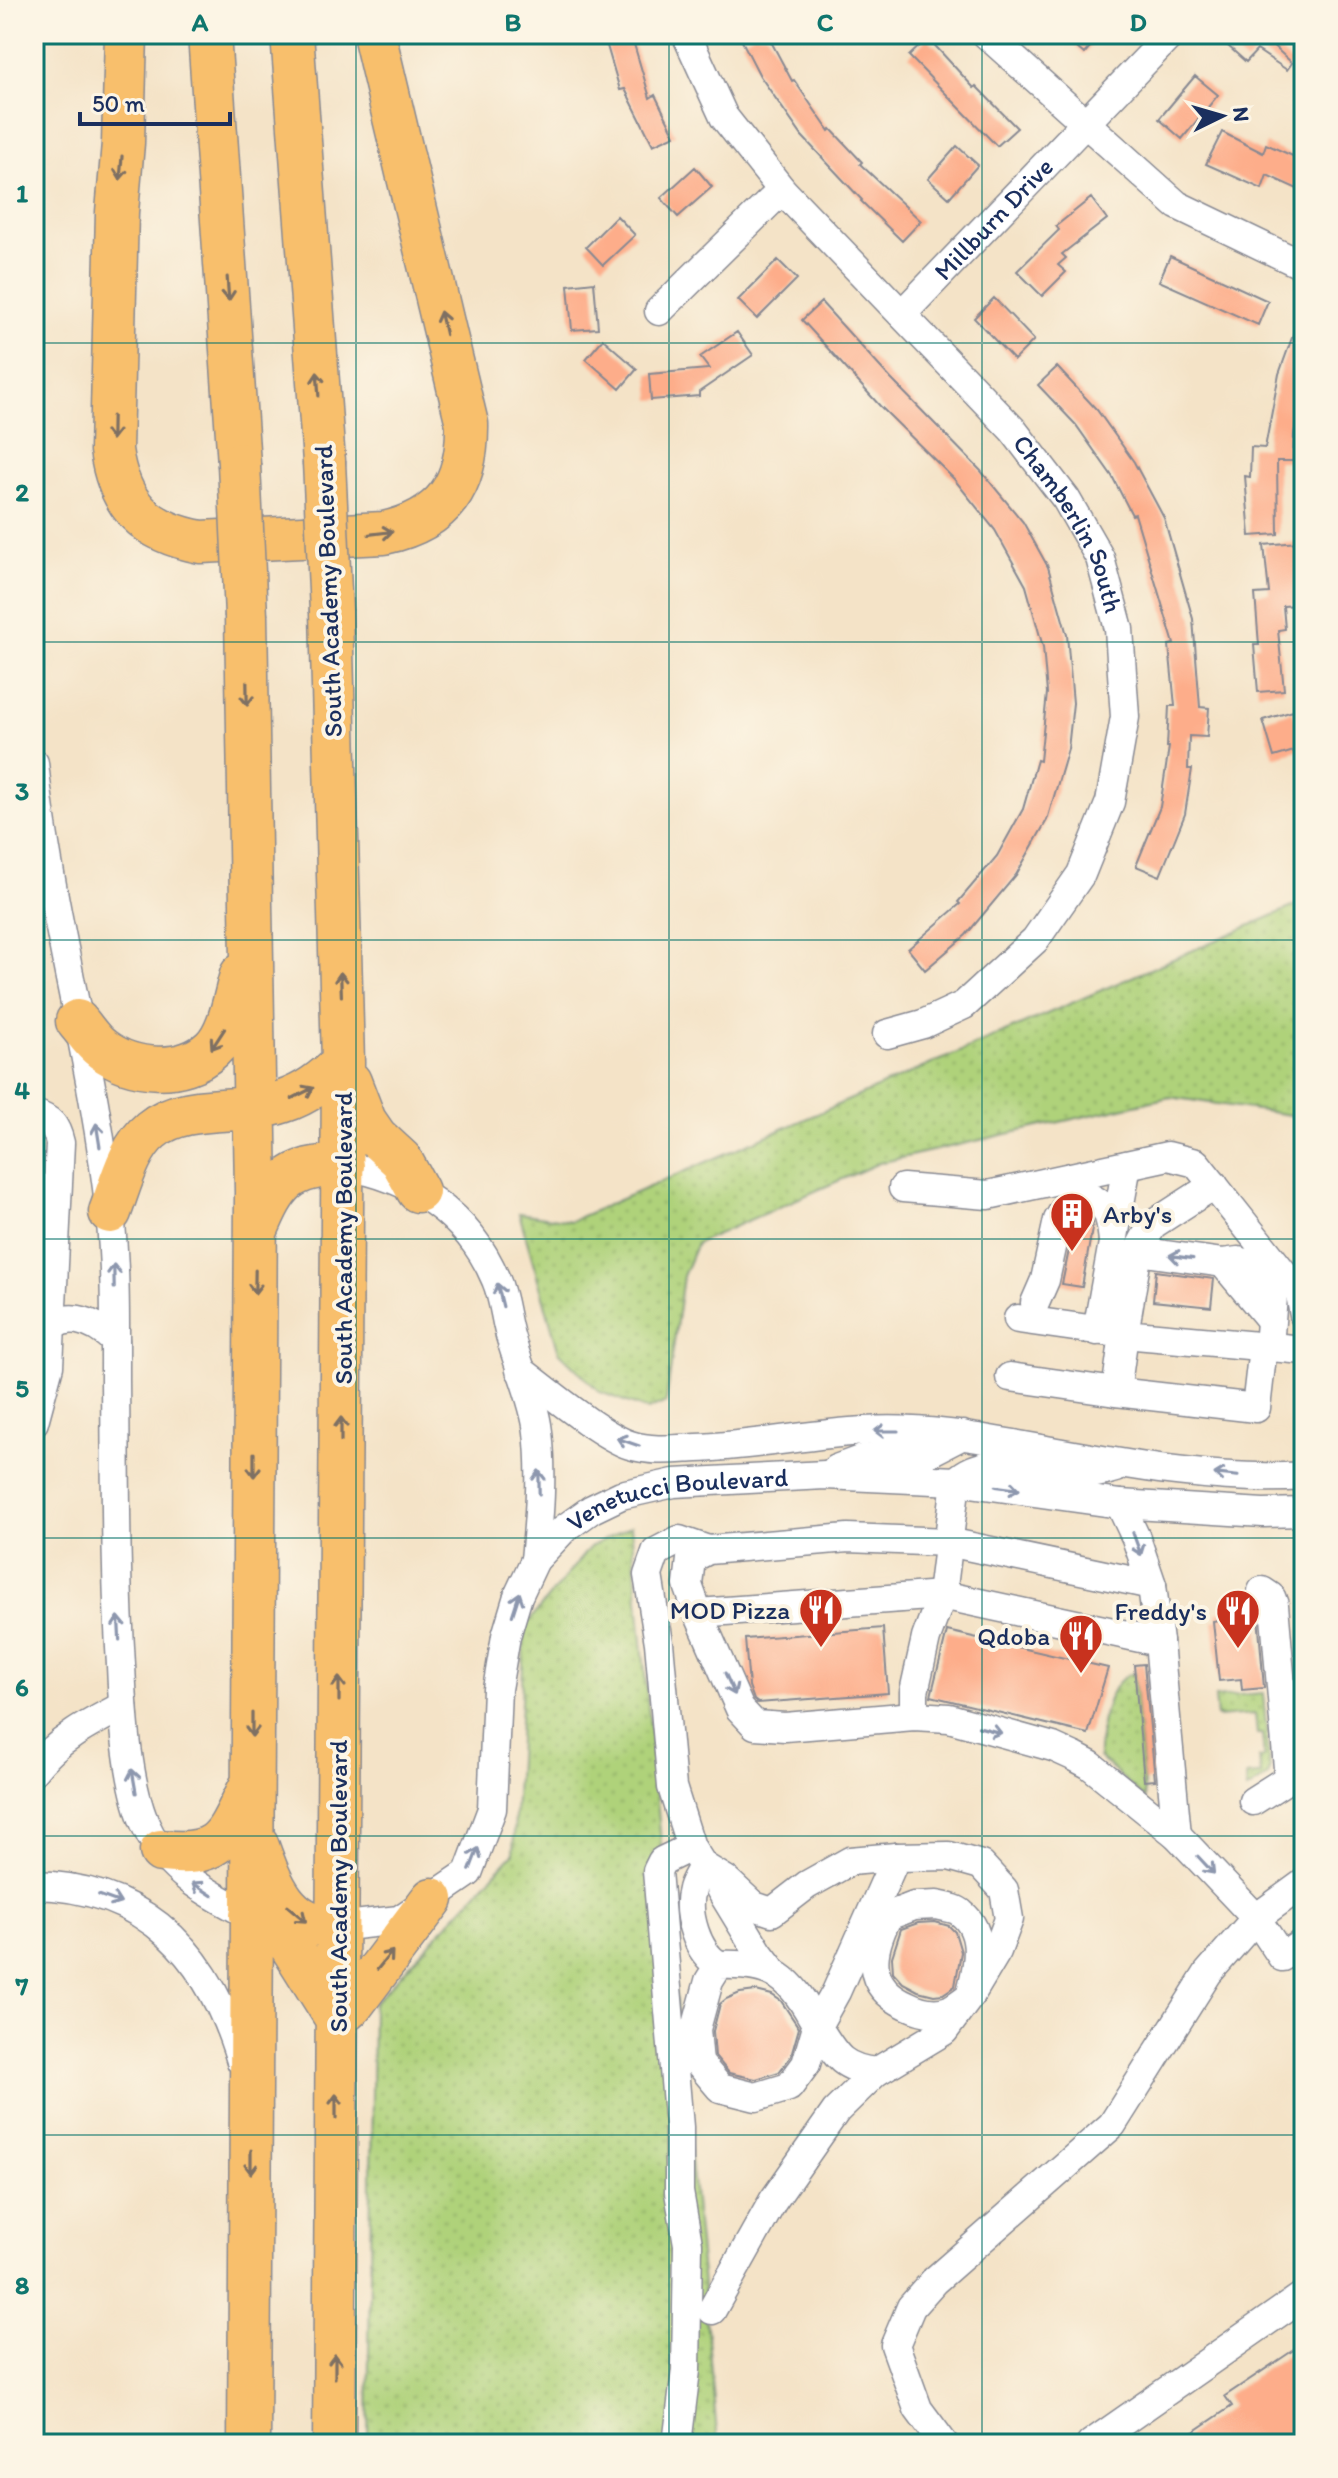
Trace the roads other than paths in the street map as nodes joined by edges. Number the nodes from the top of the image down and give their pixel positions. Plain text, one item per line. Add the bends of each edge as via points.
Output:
1 (126, 34) edge
2 (194, 34) edge
3 (209, 34) edge
4 (292, 34) edge
5 (374, 34) edge
6 (686, 34) edge
7 (986, 34) edge
8 (1171, 34) edge
9 (1086, 125) junction
10 (782, 190) junction
11 (223, 211) junction
12 (1304, 266) edge
13 (659, 311) dead end
14 (902, 314) junction
15 (34, 763) edge
16 (36, 794) edge
17 (252, 939) junction
18 (77, 1021) junction
19 (887, 1034) dead end
20 (343, 1062) junction
21 (255, 1108) junction
22 (34, 1114) edge
23 (169, 1119) junction
24 (1127, 1165) junction
25 (343, 1166) junction
26 (1045, 1182) junction
27 (1214, 1185) junction
28 (903, 1188) dead end
29 (418, 1191) junction
30 (110, 1212) junction
31 (255, 1213) junction
32 (1126, 1246) junction
33 (1029, 1314) junction
34 (1304, 1315) edge
35 (51, 1324) junction
36 (1110, 1332) junction
37 (115, 1341) junction
38 (1266, 1347) junction
39 (34, 1349) edge
40 (1304, 1350) edge
41 (520, 1370) junction
42 (1010, 1377) dead end
43 (1116, 1392) junction
44 (34, 1422) edge
45 (963, 1435) junction
46 (1128, 1465) junction
47 (825, 1475) junction
48 (1304, 1476) edge
49 (956, 1481) junction
50 (1120, 1504) junction
51 (1304, 1512) edge
52 (948, 1542) junction
53 (708, 1550) junction
54 (535, 1560) junction
55 (1152, 1585) junction
56 (1262, 1591) dead end
57 (942, 1595) junction
58 (698, 1613) junction
59 (1159, 1642) junction
60 (123, 1706) junction
61 (914, 1716) junction
62 (39, 1754) edge
63 (252, 1782) junction
64 (1253, 1801) dead end
65 (252, 1828) junction
66 (1177, 1835) junction
67 (161, 1851) junction
68 (697, 1856) junction
69 (896, 1857) junction
70 (1304, 1883) edge
71 (34, 1885) edge
72 (432, 1899) junction
73 (1247, 1909) junction
74 (251, 1916) junction
75 (336, 1927) junction
76 (1304, 1942) edge
77 (719, 1965) junction
78 (772, 1970) junction
79 (336, 2019) junction
80 (817, 2026) junction
81 (876, 2072) junction
82 (252, 2098) junction
83 (1304, 2295) edge
84 (712, 2310) dead end
85 (249, 2444) edge
86 (334, 2444) edge
87 (677, 2444) edge
88 (944, 2444) edge
89 (1091, 2444) edge

1 -> 5 highway via 117,212 114,473 139,516 157,530 201,542 408,528 445,502 464,466 467,424
2 - 11 highway
3 - 11 highway
20 -> 4 highway, South Academy Boulevard, bridge via 324,462
6 - 10 street, Chamberlin South via 724,117
7 - 9 street
8 - 9 street, Millburn Drive
9 - 12 street via 1177,205
9 - 14 street, Millburn Drive
10 - 13 street
10 - 14 street, Chamberlin South
11 -> 17 highway, bridge via 246,616
14 - 19 street, Chamberlin South via 1013,430 1066,499 1100,558 1119,629 1125,717 1110,802 1081,874 1035,940 964,1005
15 - 16 street
16 - 18 street
17 -> 18 highway via 226,1026 213,1048 192,1062 171,1068 125,1062 101,1049
17 - 21 highway
30 -> 18 street
21 -> 20 highway via 307,1093
20 - 25 highway, South Academy Boulevard
20 - 29 highway via 365,1121 401,1160
21 - 23 highway
21 - 31 highway
22 - 35 street via 56,1127 60,1143
23 - 30 highway via 149,1131 132,1154
23 - 31 highway via 223,1142 241,1164
24 - 26 street
24 - 27 street via 1168,1156 1196,1163
24 - 32 street
25 - 29 street via 370,1170
25 - 31 highway via 300,1171 283,1183 264,1212
75 -> 25 highway, South Academy Boulevard
26 - 28 street via 988,1195
26 - 33 street
27 - 32 street
27 - 34 street via 1300,1294
41 -> 29 street via 497,1281 479,1249 451,1212
37 -> 30 street
31 -> 63 highway
32 - 33 street via 1098,1200 1084,1195 1070,1200 1058,1220 1045,1280
32 - 36 street
38 -> 32 street via 1269,1318 1223,1263
33 - 36 street
35 - 37 street via 98,1324
35 - 39 street
35 - 44 street via 49,1366
36 - 38 street
36 - 43 street
60 -> 37 street via 116,1579
38 - 40 street
38 - 43 street via 1256,1408
45 -> 41 street, Venetucci Boulevard via 865,1431 658,1450 612,1437
54 -> 41 street via 538,1431
42 - 43 street
45 - 46 street, Venetucci Boulevard
45 - 47 street via 928,1453 863,1459
48 -> 46 street, Venetucci Boulevard via 1263,1479
46 - 49 street via 1081,1476 989,1465 969,1469
47 - 49 street, Venetucci Boulevard
47 - 54 street, Venetucci Boulevard via 674,1483 621,1495 564,1529
49 -> 50 street, Venetucci Boulevard
49 - 52 street
50 - 51 street, Venetucci Boulevard
50 -> 55 street
52 - 53 street via 848,1538
52 - 55 street
52 - 57 street
53 - 58 street via 691,1559 688,1585
53 - 68 street via 679,1540 656,1552 648,1575 672,1787
72 -> 54 street, Venetucci Boulevard via 468,1873 492,1809 497,1689 506,1636
55 - 59 street
56 - 64 street via 1274,1605 1288,1768 1286,1780
57 - 58 street
57 - 59 street
57 - 61 street via 926,1638
58 -> 61 street via 740,1709 755,1725
59 - 66 street
60 - 62 street
67 -> 60 street via 146,1826 135,1786
61 -> 66 street via 949,1718 1053,1747 1090,1765
63 - 65 highway
63 - 67 highway via 228,1831 215,1844 201,1852
65 - 74 highway
65 -> 75 highway via 283,1901 302,1920
66 -> 73 street
74 -> 67 street via 182,1876
68 - 69 street via 754,1906 772,1912 850,1861
68 - 77 street via 692,1923 711,1961
68 - 78 street
68 - 87 street via 662,1861 657,1871 679,2127 679,2192 688,2244 686,2370
69 - 80 street
69 - 81 street via 949,1856 981,1865 1004,1890 1009,1919 997,1951 944,2031
70 - 73 street
71 -> 82 street via 65,1886 128,1905 183,1949 229,2021
72 - 75 street, Venetucci Boulevard via 399,1920
79 -> 72 highway
73 - 76 street via 1282,1957
73 - 88 street via 1112,2125 911,2307 895,2345 918,2409
74 - 79 highway via 289,1943
74 - 82 highway
75 - 79 highway, South Academy Boulevard
77 - 78 street
77 - 80 street via 696,2029 699,2063 720,2088 756,2097 789,2087 806,2064
78 - 80 street via 803,1999
86 -> 79 highway, South Academy Boulevard
80 - 81 street via 835,2056 855,2070
81 - 84 street via 836,2111 773,2201
82 -> 85 highway
83 - 89 street

